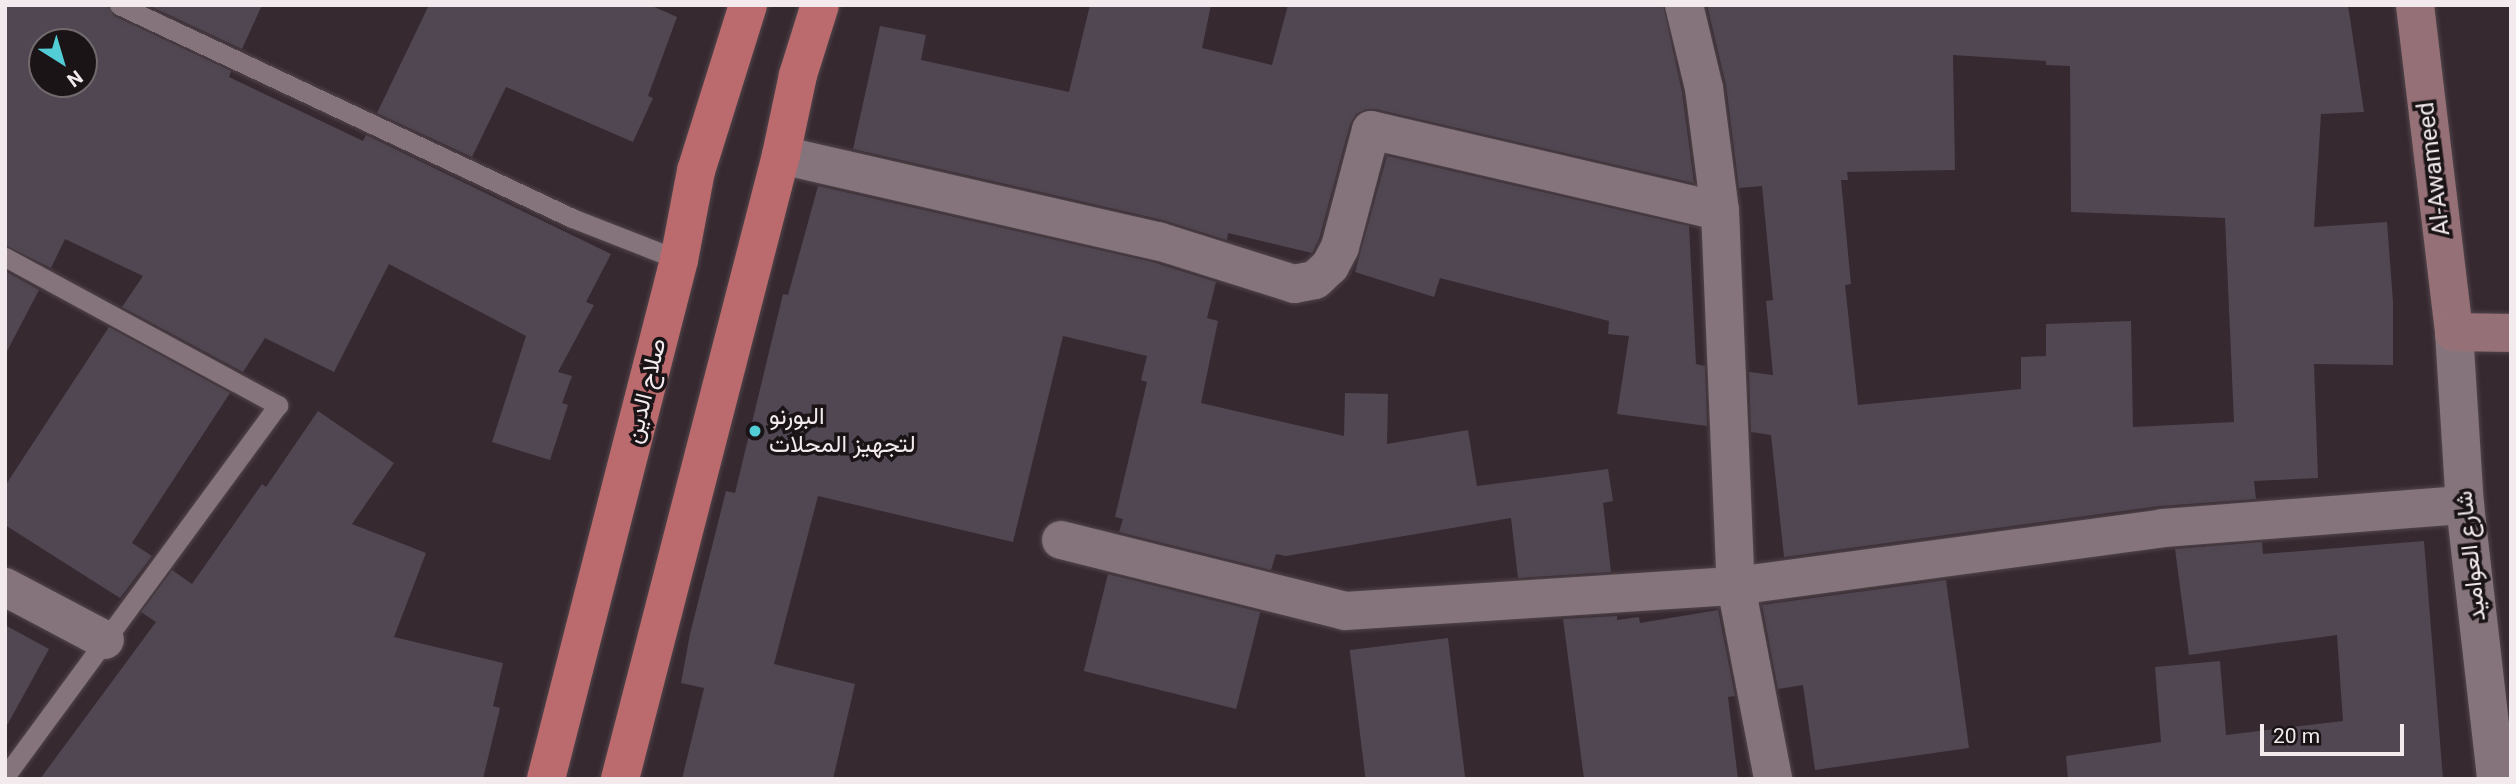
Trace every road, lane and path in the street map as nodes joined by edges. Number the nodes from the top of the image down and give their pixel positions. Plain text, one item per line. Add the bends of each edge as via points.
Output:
1 (119, 5) edge
2 (748, 5) edge
3 (820, 5) edge
4 (1684, 5) edge
5 (2415, 5) edge
6 (781, 155) junction
7 (1720, 211) junction
8 (5, 257) edge
9 (679, 260) junction
10 (2454, 332) junction
11 (2511, 332) edge
12 (2465, 505) junction
13 (1061, 540) dead end
14 (1736, 586) junction
15 (5, 587) edge
16 (105, 640) junction
17 (5, 776) edge
18 (546, 779) edge
19 (620, 779) edge
20 (1773, 779) edge
21 (2496, 779) edge

1 - 9 lane via 572,218
2 - 9 highway, صلاح الدين via 696,171
3 - 6 highway via 798,75
4 - 7 street via 1704,88
5 - 10 main road, Al-Awameed
6 - 7 street via 1158,241 1294,284 1315,280 1335,257 1371,130
6 - 19 highway
7 - 14 street
8 - 16 lane via 278,405
9 - 18 highway, صلاح الدين
10 - 11 main road
10 - 12 street, شارع العواميد
12 - 14 street via 2162,528
12 - 21 street, شارع العواميد
13 - 14 street via 1345,611
14 - 20 street
15 - 16 street
16 - 17 lane

